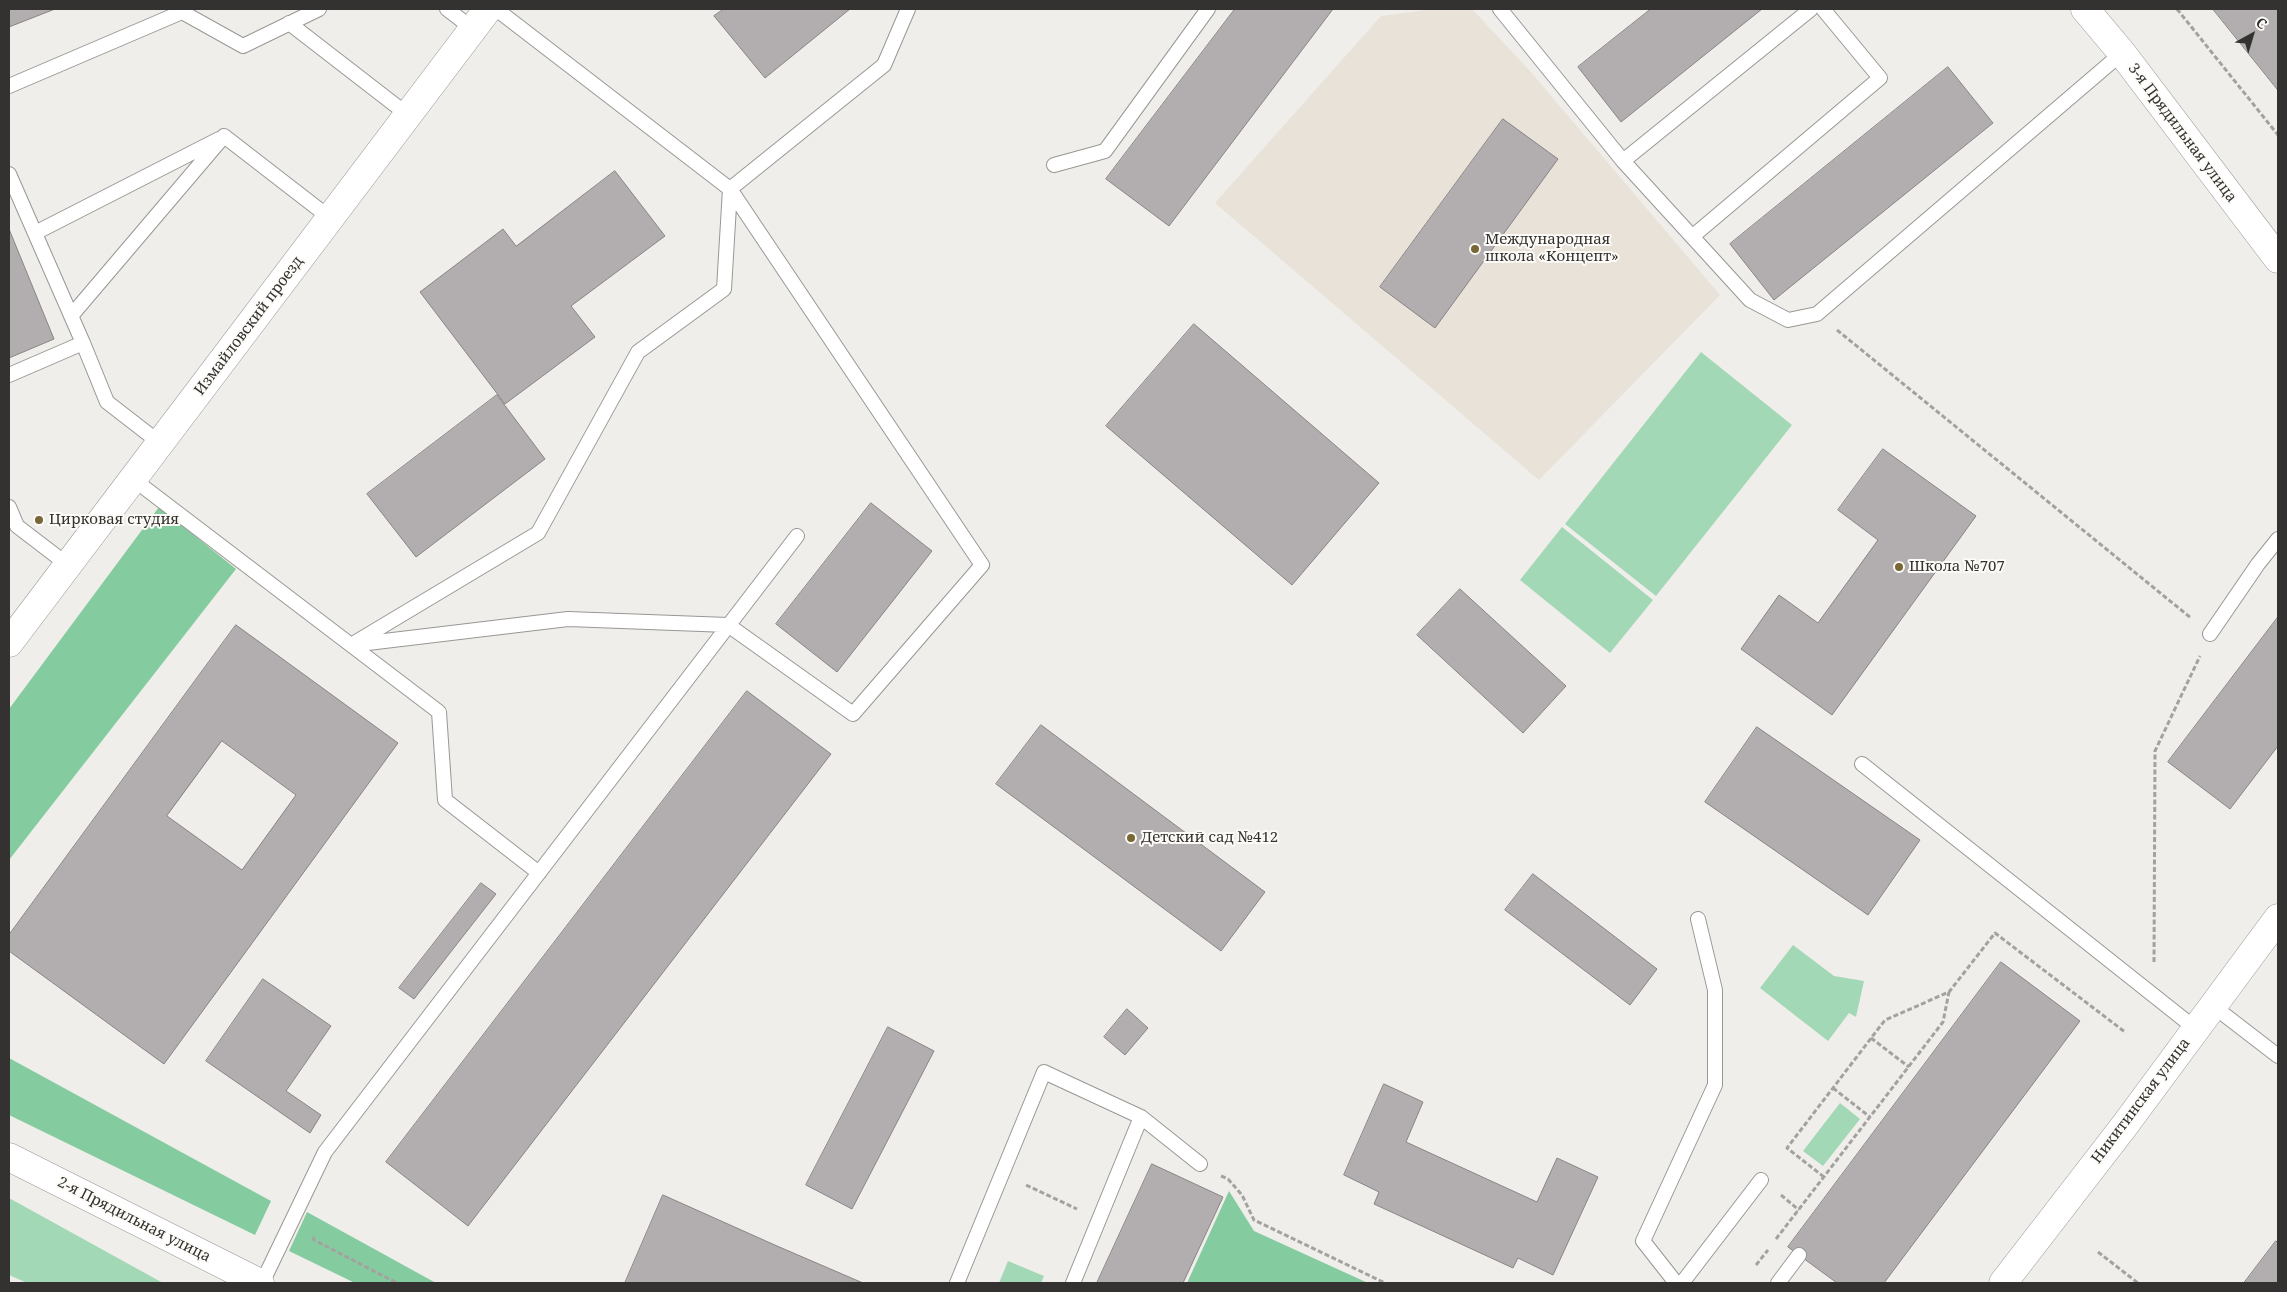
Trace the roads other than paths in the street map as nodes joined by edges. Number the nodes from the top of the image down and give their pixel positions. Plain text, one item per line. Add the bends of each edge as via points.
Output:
1 (319, 9) edge
2 (447, 9) edge
3 (496, 9) edge
4 (908, 9) edge
5 (1208, 9) edge
6 (1500, 9) edge
7 (1811, 9) edge
8 (1823, 9) edge
9 (2085, 9) edge
10 (481, 19) edge
11 (289, 23) junction
12 (2122, 53) junction
13 (9, 86) edge
14 (408, 115) junction
15 (224, 136) junction
16 (1623, 161) junction
17 (1054, 165) dead end
18 (9, 174) edge
19 (730, 189) junction
20 (330, 218) junction
21 (35, 233) junction
22 (1693, 236) junction
23 (2278, 259) edge
24 (71, 316) junction
25 (83, 343) junction
26 (9, 375) edge
27 (160, 443) junction
28 (133, 479) junction
29 (9, 506) edge
30 (797, 536) dead end
31 (2278, 539) edge
32 (68, 565) junction
33 (728, 625) junction
34 (2210, 634) road end
35 (9, 643) edge
36 (351, 645) junction
37 (1862, 764) dead end
38 (539, 873) junction
39 (2278, 918) edge
40 (1698, 919) dead end
41 (2214, 1006) junction
42 (2196, 1029) junction
43 (2278, 1056) edge
44 (1141, 1117) junction
45 (9, 1157) edge
46 (1200, 1164) road end
47 (1761, 1180) dead end
48 (1799, 1255) dead end
49 (261, 1283) edge
50 (957, 1283) edge
51 (1074, 1283) edge
52 (1676, 1283) edge
53 (1682, 1283) edge
54 (1778, 1283) edge
55 (2003, 1283) edge

1 - 11 lane
2 - 10 lane
3 - 19 lane
4 - 19 lane via 884,65
5 - 17 lane via 1105,151
6 - 16 lane
7 - 16 lane
8 - 22 lane via 1880,78
9 - 12 street, 3-я Прядильная улица
10 - 14 street, Измайловский проезд
11 - 13 lane via 243,46 182,12
11 - 14 lane
12 - 22 lane via 1817,314 1788,320 1750,300
12 - 23 street, 3-я Прядильная улица
14 - 20 street, Измайловский проезд
15 - 20 lane
15 - 21 lane
15 - 24 lane
16 - 22 lane
18 - 21 lane
19 - 33 lane via 982,565 852,714
19 - 36 lane via 724,290 638,352 538,533
20 - 27 street, Измайловский проезд
21 - 24 lane
24 - 25 lane
25 - 26 lane
25 - 27 lane via 107,402
27 - 28 street, Измайловский проезд
28 - 32 street, Измайловский проезд
28 - 36 lane
29 - 32 lane via 18,526
30 - 33 lane
31 - 34 lane
32 - 35 street, Измайловский проезд
33 - 36 lane via 568,619
33 - 38 lane
36 - 38 lane via 439,712 445,800
37 - 42 lane
38 - 49 lane via 324,1152
39 - 41 street, Никитинская улица
40 - 52 lane via 1715,990 1715,1085 1643,1241
41 - 42 street, Никитинская улица
41 - 43 lane
42 - 55 street, Никитинская улица
44 - 46 lane
44 - 50 lane via 1044,1072
44 - 51 lane
45 - 49 street, 2-я Прядильная улица
47 - 53 lane
48 - 54 lane

